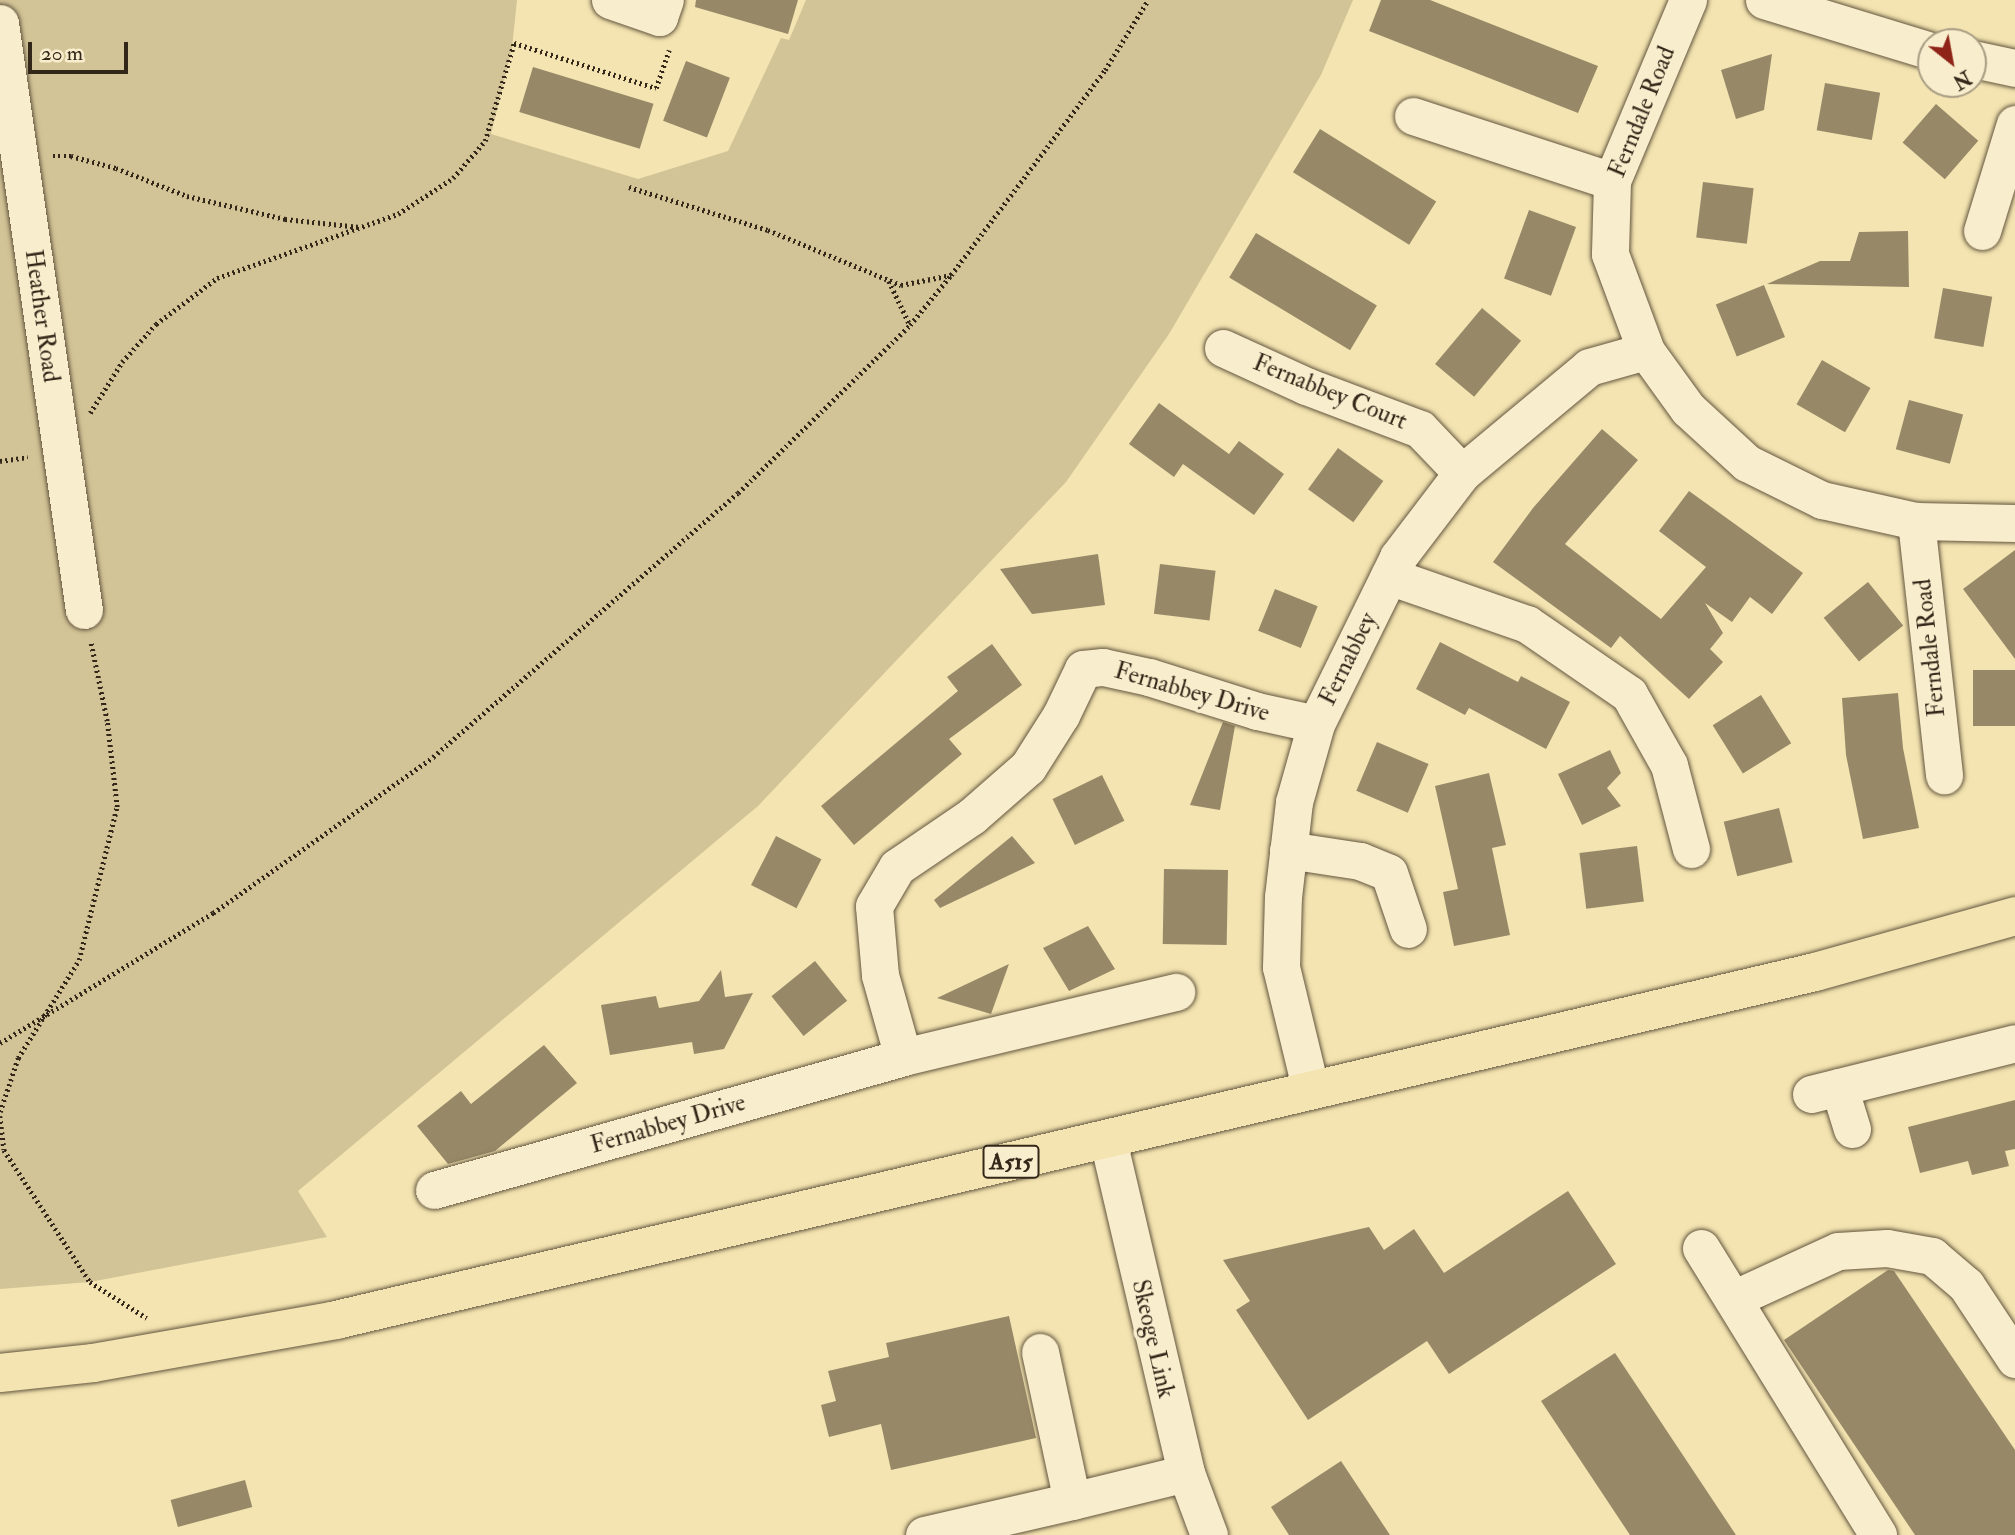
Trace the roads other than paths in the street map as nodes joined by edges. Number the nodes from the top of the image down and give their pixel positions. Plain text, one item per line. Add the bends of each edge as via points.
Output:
1 (610, 0) edge
2 (665, 0) edge
3 (1688, 0) edge
4 (1764, 0) edge
5 (0, 23) edge
6 (1917, 47) edge
7 (1987, 62) edge
8 (2015, 68) edge
9 (1413, 116) dead end
10 (2015, 124) edge
11 (1612, 181) junction
12 (1982, 231) dead end
13 (1223, 348) dead end
14 (1646, 351) junction
15 (1462, 473) junction
16 (1916, 521) junction
17 (2015, 523) edge
18 (1389, 576) junction
19 (84, 610) road end
20 (1316, 724) junction
21 (1944, 775) dead end
22 (1691, 849) dead end
23 (1289, 850) junction
24 (2015, 916) edge
25 (1408, 929) dead end
26 (1176, 992) dead end
27 (2015, 1043) edge
28 (902, 1057) junction
29 (1310, 1087) junction
30 (1852, 1129) dead end
31 (1108, 1140) junction
32 (434, 1191) dead end
33 (1701, 1248) dead end
34 (1733, 1299) junction
35 (1040, 1352) dead end
36 (2015, 1359) edge
37 (0, 1373) edge
38 (1186, 1473) junction
39 (1072, 1500) junction
40 (924, 1535) edge
41 (1209, 1535) edge
42 (1878, 1535) edge

1 - 2 street via 659,17
3 - 11 street, Ferndale Road
4 - 6 street
5 - 19 street, Heather Road
7 - 8 street
9 - 11 street
10 - 12 street
11 - 14 street, Ferndale Road via 1609,254
13 - 15 street, Fernabbey Court via 1306,386 1420,429
14 - 15 street, Fernabbey via 1589,367
14 - 16 street, Ferndale Road via 1688,410 1748,463 1822,500
15 - 18 street, Fernabbey via 1398,556
16 - 17 street, Ferndale Road
16 - 21 street, Ferndale Road
18 - 20 street, Fernabbey
18 - 22 street via 1527,624 1629,694 1669,765
20 - 23 street, Fernabbey via 1294,802
20 - 28 street, Fernabbey Drive via 1149,677 1103,667 1083,670 1028,767 972,816 897,867 874,906 880,975
23 - 25 street via 1360,861 1389,873
23 - 29 street, Fernabbey via 1281,967
24 - 29 highway, A515 via 1815,972
26 - 28 street, Fernabbey Drive
27 - 30 street via 1825,1091
28 - 32 street, Fernabbey Drive
29 - 31 highway, A515
31 - 37 highway, A515 via 335,1320
31 - 38 street, Skeoge Link
33 - 34 street
34 - 36 street via 1838,1251 1887,1248 1932,1255 1966,1285
34 - 42 street
35 - 39 street
38 - 39 street
38 - 41 street, Skeoge Link
39 - 40 street

